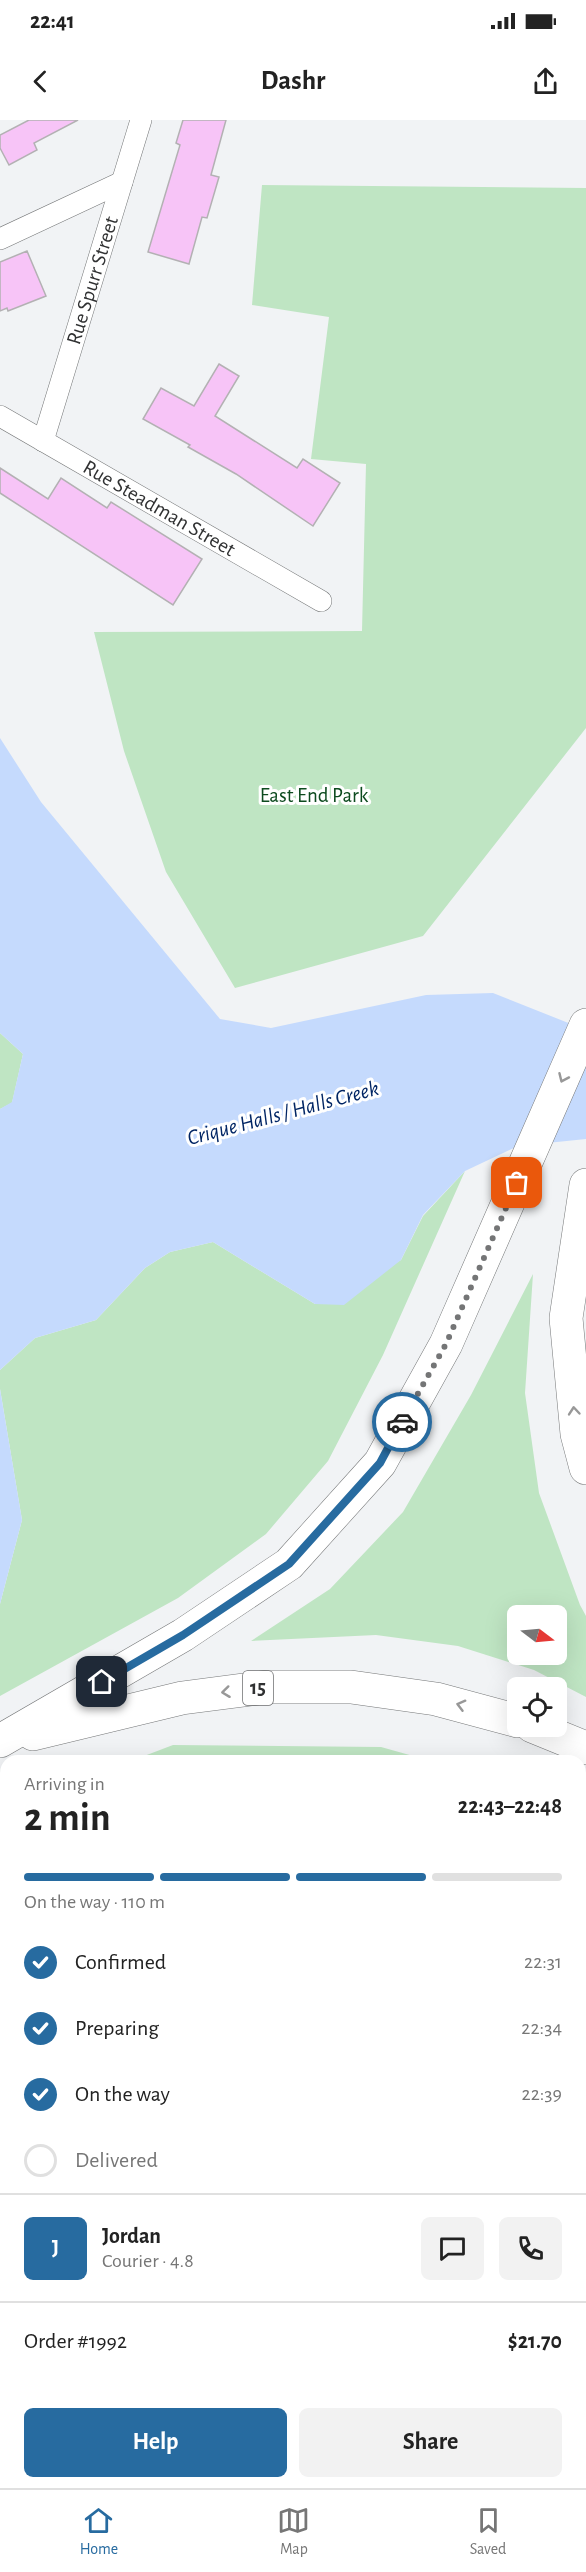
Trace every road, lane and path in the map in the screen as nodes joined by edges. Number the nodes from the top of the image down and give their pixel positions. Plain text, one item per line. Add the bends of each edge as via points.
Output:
1 (141, 120) edge
2 (122, 182) junction
3 (0, 239) edge
4 (0, 416) edge
5 (43, 441) junction
6 (321, 601) dead end
7 (586, 1025) edge
8 (586, 1185) edge
9 (586, 1468) edge
10 (507, 1718) edge
11 (559, 1737) edge
12 (0, 1741) edge
13 (586, 1748) edge

1 - 2 street, Rue Spurr Street
2 - 3 street
2 - 5 street, Rue Spurr Street
4 - 5 street, Rue Steadman Street
5 - 6 street, Rue Steadman Street
7 -> 12 highway via 446,1344 380,1463 289,1564 183,1635
9 -> 8 highway via 577,1434 566,1318
10 -> 12 highway, 15 via 436,1699 351,1687 267,1687 182,1698
11 - 13 highway

